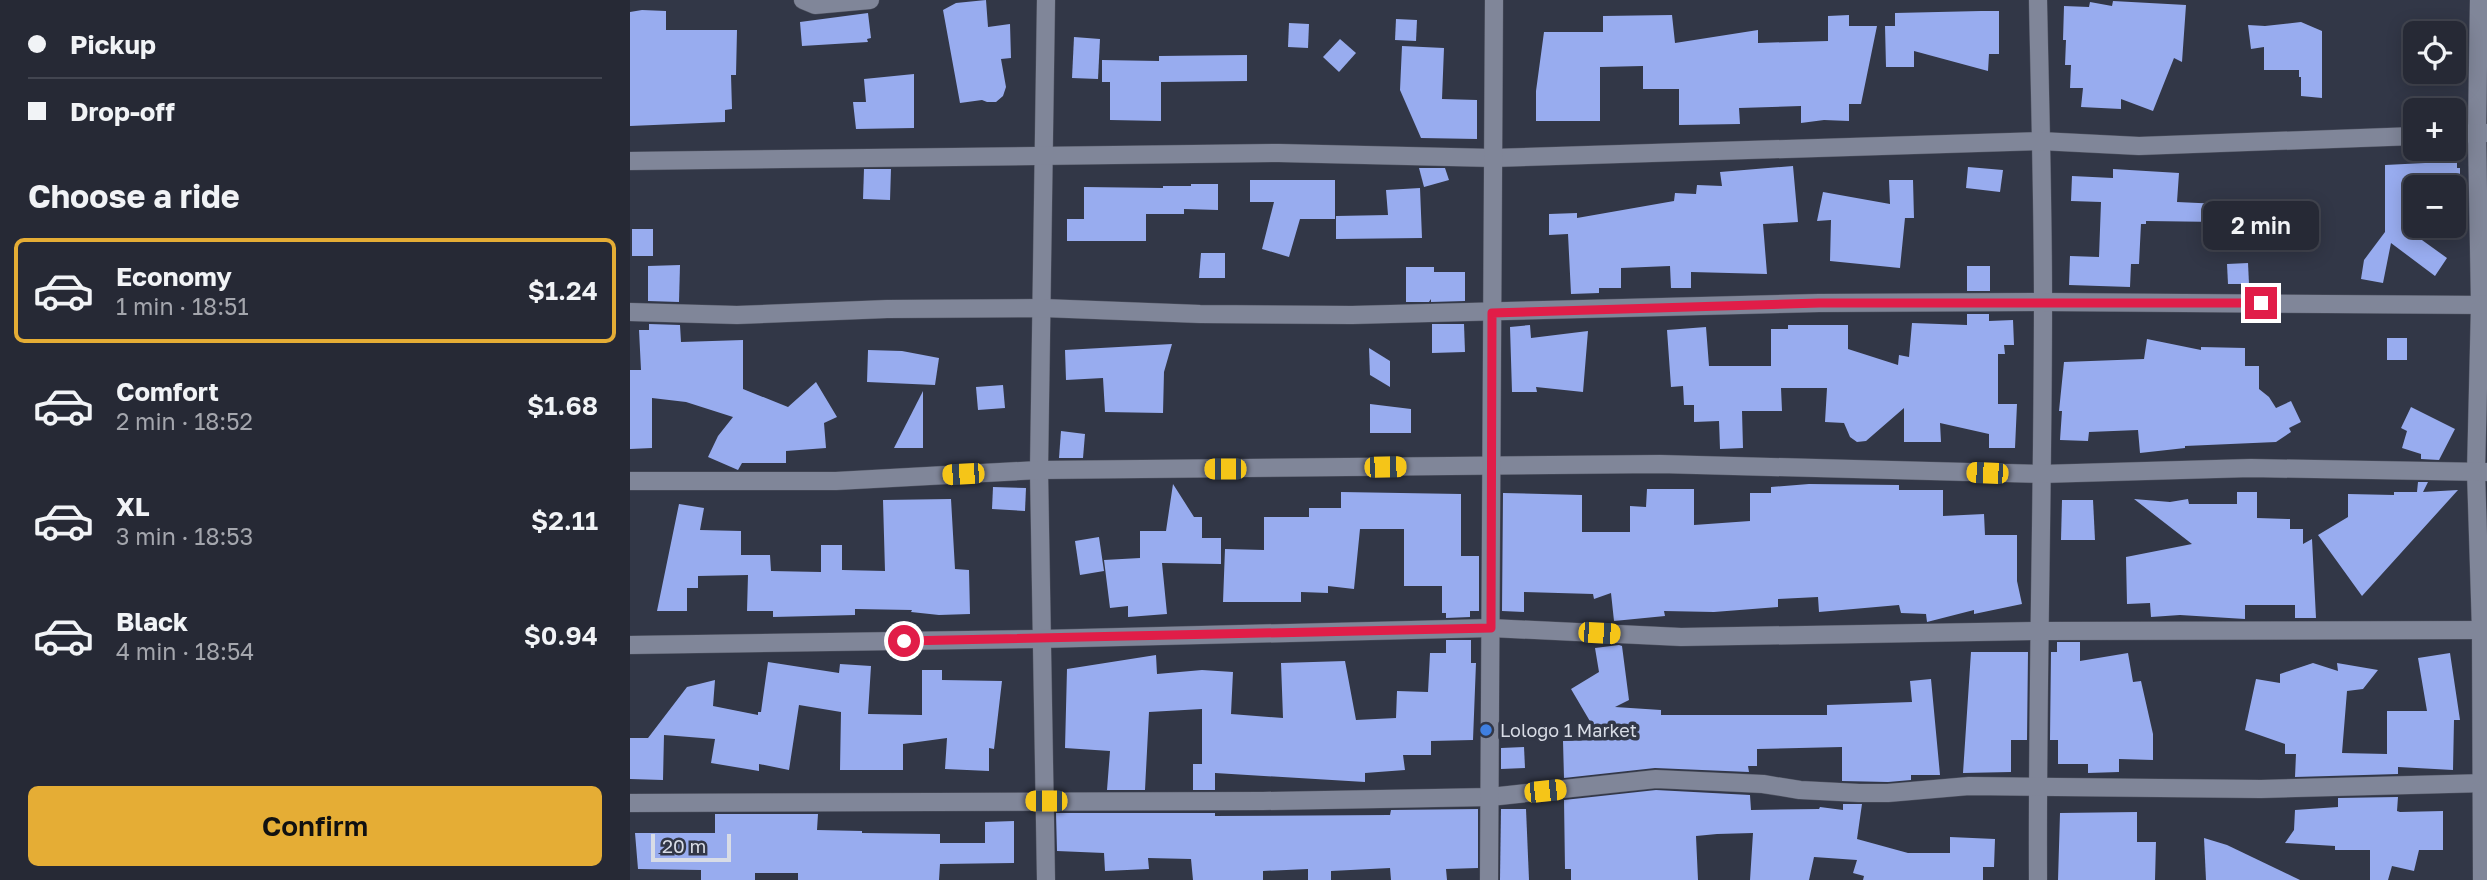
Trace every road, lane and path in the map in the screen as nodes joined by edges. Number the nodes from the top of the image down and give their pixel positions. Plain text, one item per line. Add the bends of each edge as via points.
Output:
1 (803, 0) edge
2 (870, 0) edge
3 (1046, 0) edge
4 (1494, 0) edge
5 (2038, 0) edge
6 (2479, 0) edge
7 (2482, 133) edge
8 (2403, 136) edge
9 (2040, 141) junction
10 (1044, 156) junction
11 (1493, 158) junction
12 (630, 161) edge
13 (2043, 302) junction
14 (2483, 305) edge
15 (1043, 308) junction
16 (630, 312) edge
17 (1492, 313) junction
18 (1492, 467) junction
19 (1039, 470) junction
20 (2481, 472) edge
21 (2041, 474) junction
22 (630, 481) edge
23 (1491, 628) junction
24 (2484, 630) edge
25 (2040, 631) junction
26 (1041, 639) junction
27 (630, 645) edge
28 (2484, 783) edge
29 (2040, 788) junction
30 (1490, 797) junction
31 (1046, 801) junction
32 (630, 803) edge
33 (1046, 880) edge
34 (1489, 880) edge
35 (2038, 880) edge
36 (2482, 880) edge

1 - 2 street via 815,5
3 - 10 street
4 - 11 street
5 - 9 street
6 - 7 street
7 - 14 street
8 - 9 street via 2139,146
9 - 11 street
9 - 13 street
10 - 11 street via 1279,153
10 - 12 street
10 - 15 street
11 - 17 street
13 - 14 street
13 - 17 street
13 - 21 street
14 - 20 street
15 - 16 street via 737,315
15 - 17 street via 1214,314
15 - 19 street
17 - 18 street
18 - 19 street
18 - 21 street via 1660,464
18 - 23 street
19 - 22 street via 836,481
19 - 26 street
20 - 21 street via 2251,468
20 - 24 street
21 - 25 street
23 - 25 street via 1681,637
23 - 26 street
23 - 30 street
24 - 25 street
24 - 28 street
25 - 29 street
26 - 27 street
26 - 31 street
28 - 29 street
28 - 36 street
29 - 30 street via 1969,786 1859,793 1656,779
29 - 35 street
30 - 31 street
30 - 34 street
31 - 32 street
31 - 33 street

